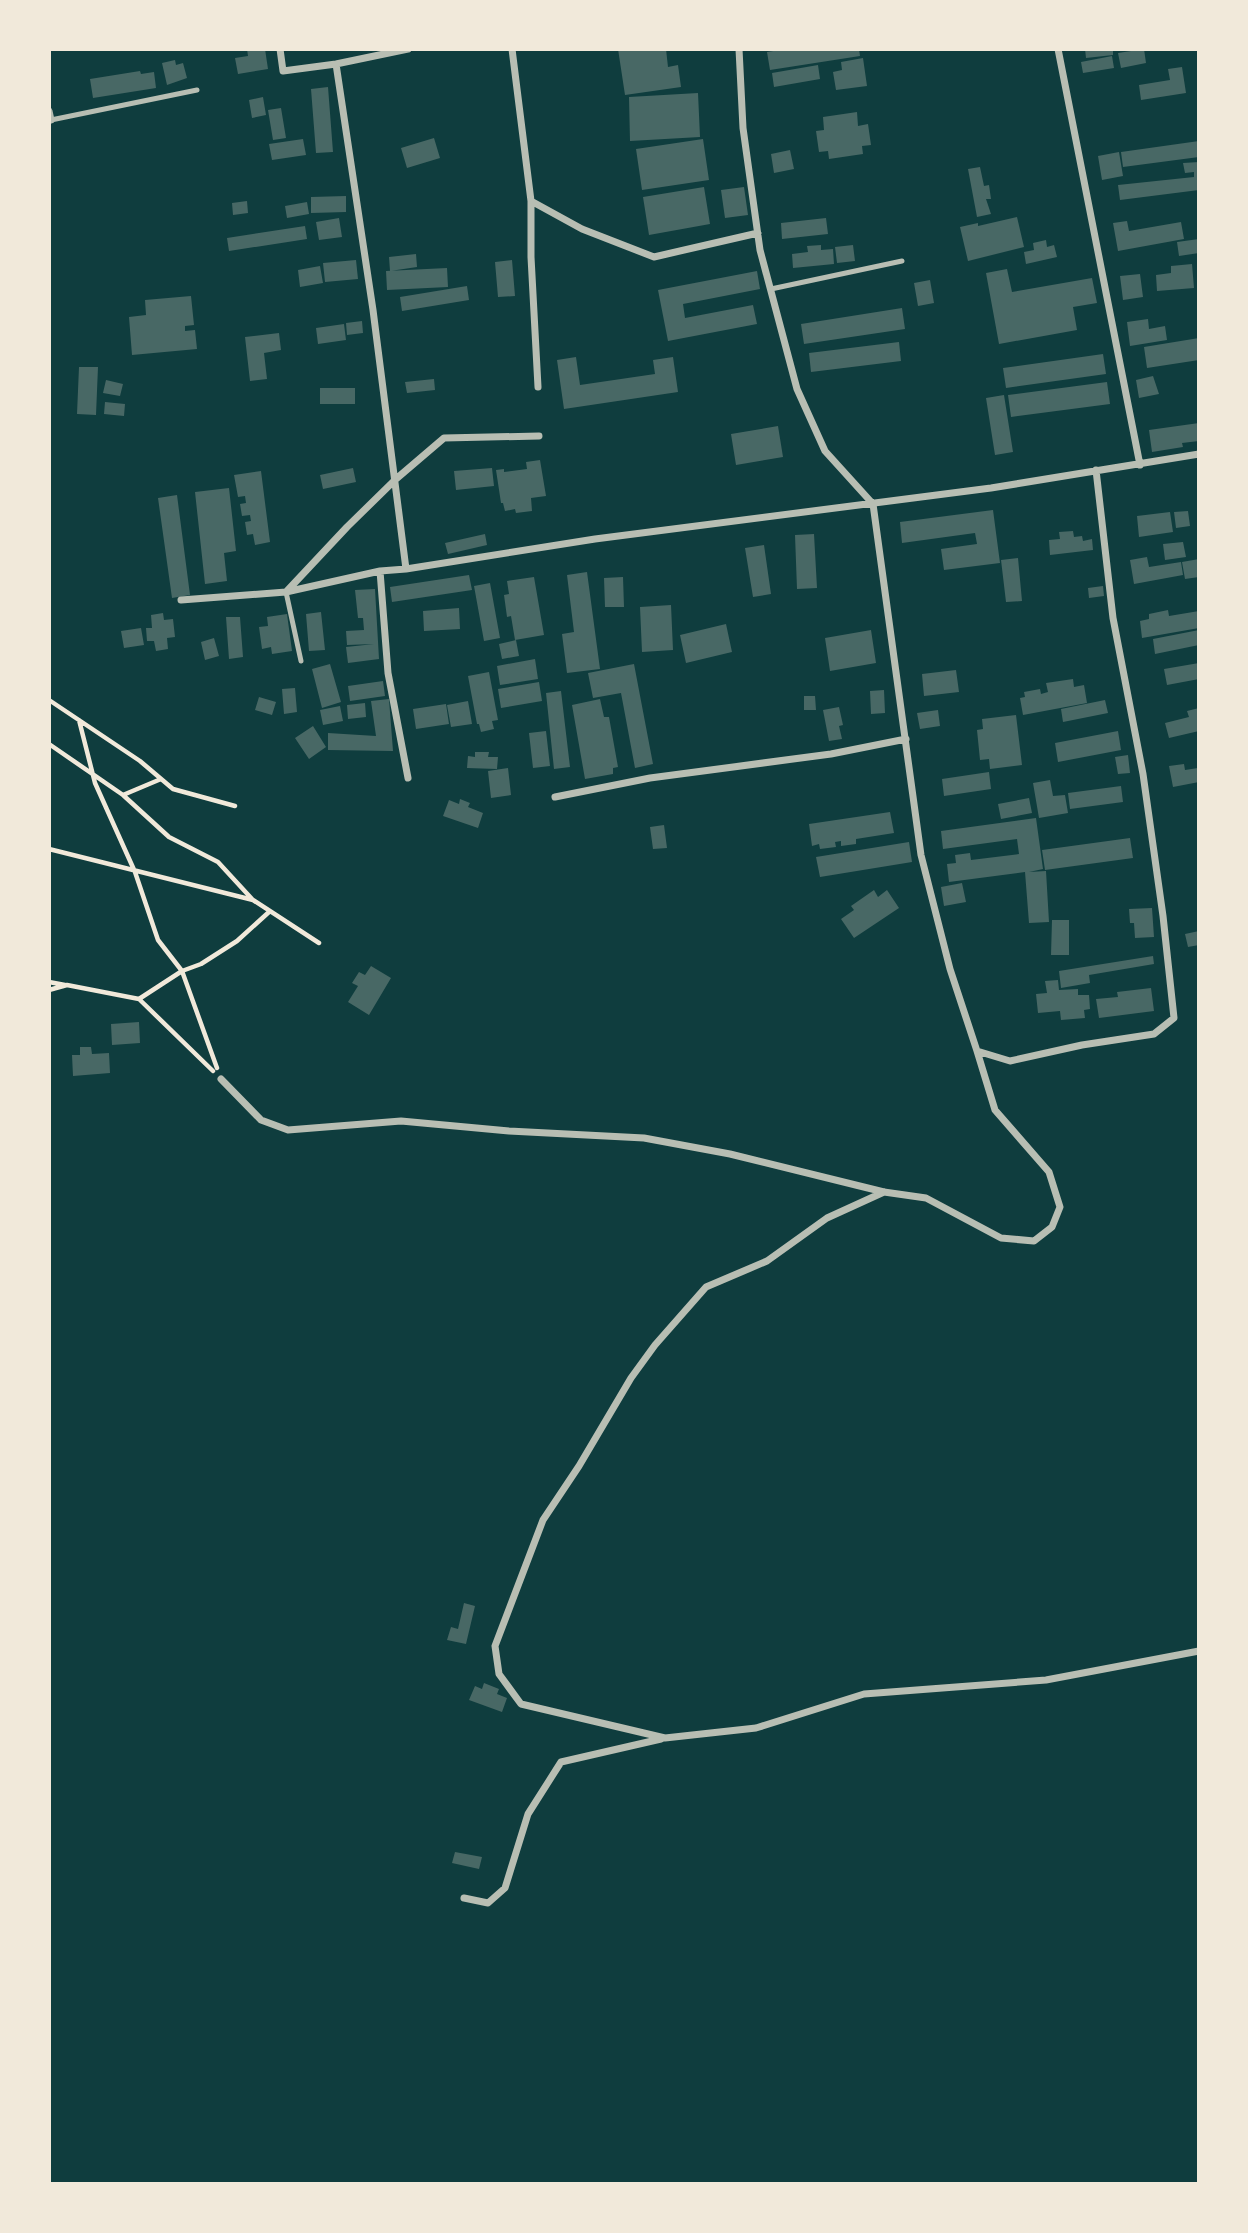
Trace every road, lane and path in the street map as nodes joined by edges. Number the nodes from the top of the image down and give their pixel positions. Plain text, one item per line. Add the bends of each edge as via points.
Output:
1 (280, 49) edge
2 (408, 49) edge
3 (512, 49) edge
4 (739, 49) edge
5 (1058, 49) edge
6 (336, 64) junction
7 (197, 90) dead end
8 (49, 111) edge
9 (51, 120) joint
10 (531, 201) junction
11 (758, 233) junction
12 (902, 261) dead end
13 (771, 289) junction
14 (538, 387) dead end
15 (539, 436) dead end
16 (1199, 454) edge
17 (1140, 465) junction
18 (1096, 470) junction
19 (396, 479) junction
20 (873, 504) junction
21 (406, 569) junction
22 (380, 571) junction
23 (286, 592) junction
24 (181, 600) dead end
25 (301, 661) dead end
26 (49, 700) edge
27 (79, 720) junction
28 (906, 739) junction
29 (49, 744) edge
30 (93, 776) junction
31 (408, 778) dead end
32 (161, 779) junction
33 (123, 795) junction
34 (555, 797) dead end
35 (235, 806) dead end
36 (49, 849) edge
37 (135, 872) junction
38 (253, 900) junction
39 (269, 912) junction
40 (319, 943) dead end
41 (182, 971) junction
42 (49, 982) edge
43 (66, 985) junction
44 (49, 990) edge
45 (139, 999) junction
46 (976, 1051) junction
47 (221, 1079) junction
48 (884, 1192) junction
49 (1199, 1651) edge
50 (665, 1738) junction
51 (464, 1898) dead end

1 - 6 street via 283,71
2 - 6 street
3 - 10 street
4 - 11 street via 743,128
5 - 17 street
6 - 19 street
7 - 9 lane
8 - 9 street
10 - 11 street via 582,229 654,257
10 - 14 street
11 - 13 street
12 - 13 lane
13 - 20 street via 797,389 825,451
15 - 19 street via 444,438
16 - 17 street
17 - 18 street
18 - 20 street
18 - 46 street via 1114,618 1143,774 1174,1018 1154,1034 1010,1061
19 - 21 street
19 - 23 street
20 - 21 street via 596,539
20 - 28 street
21 - 22 street
22 - 23 street
22 - 31 street via 388,673
23 - 24 street
23 - 25 lane
26 - 27 path
27 - 30 path
27 - 32 path
28 - 34 street
28 - 46 street via 921,855
29 - 30 path
30 - 33 path
30 - 37 path
32 - 33 path
32 - 35 path via 173,789
33 - 38 path via 169,837 218,862
36 - 37 path
37 - 38 path
37 - 41 path via 158,940
38 - 39 path
39 - 40 path
39 - 41 path via 237,941
41 - 45 path
41 - 47 path
42 - 43 path
43 - 44 path
43 - 45 path
45 - 47 path
46 - 48 street via 995,1110 1049,1172 1060,1207 1052,1227 1034,1241 1001,1238 926,1198
47 - 48 street via 261,1120 288,1130 401,1121 644,1138
48 - 50 street via 827,1218 767,1261 706,1287 631,1378 543,1520 495,1646 499,1674 521,1704
49 - 50 street via 1046,1680 864,1694 756,1728
50 - 51 street via 561,1762 528,1814 505,1888 488,1903

